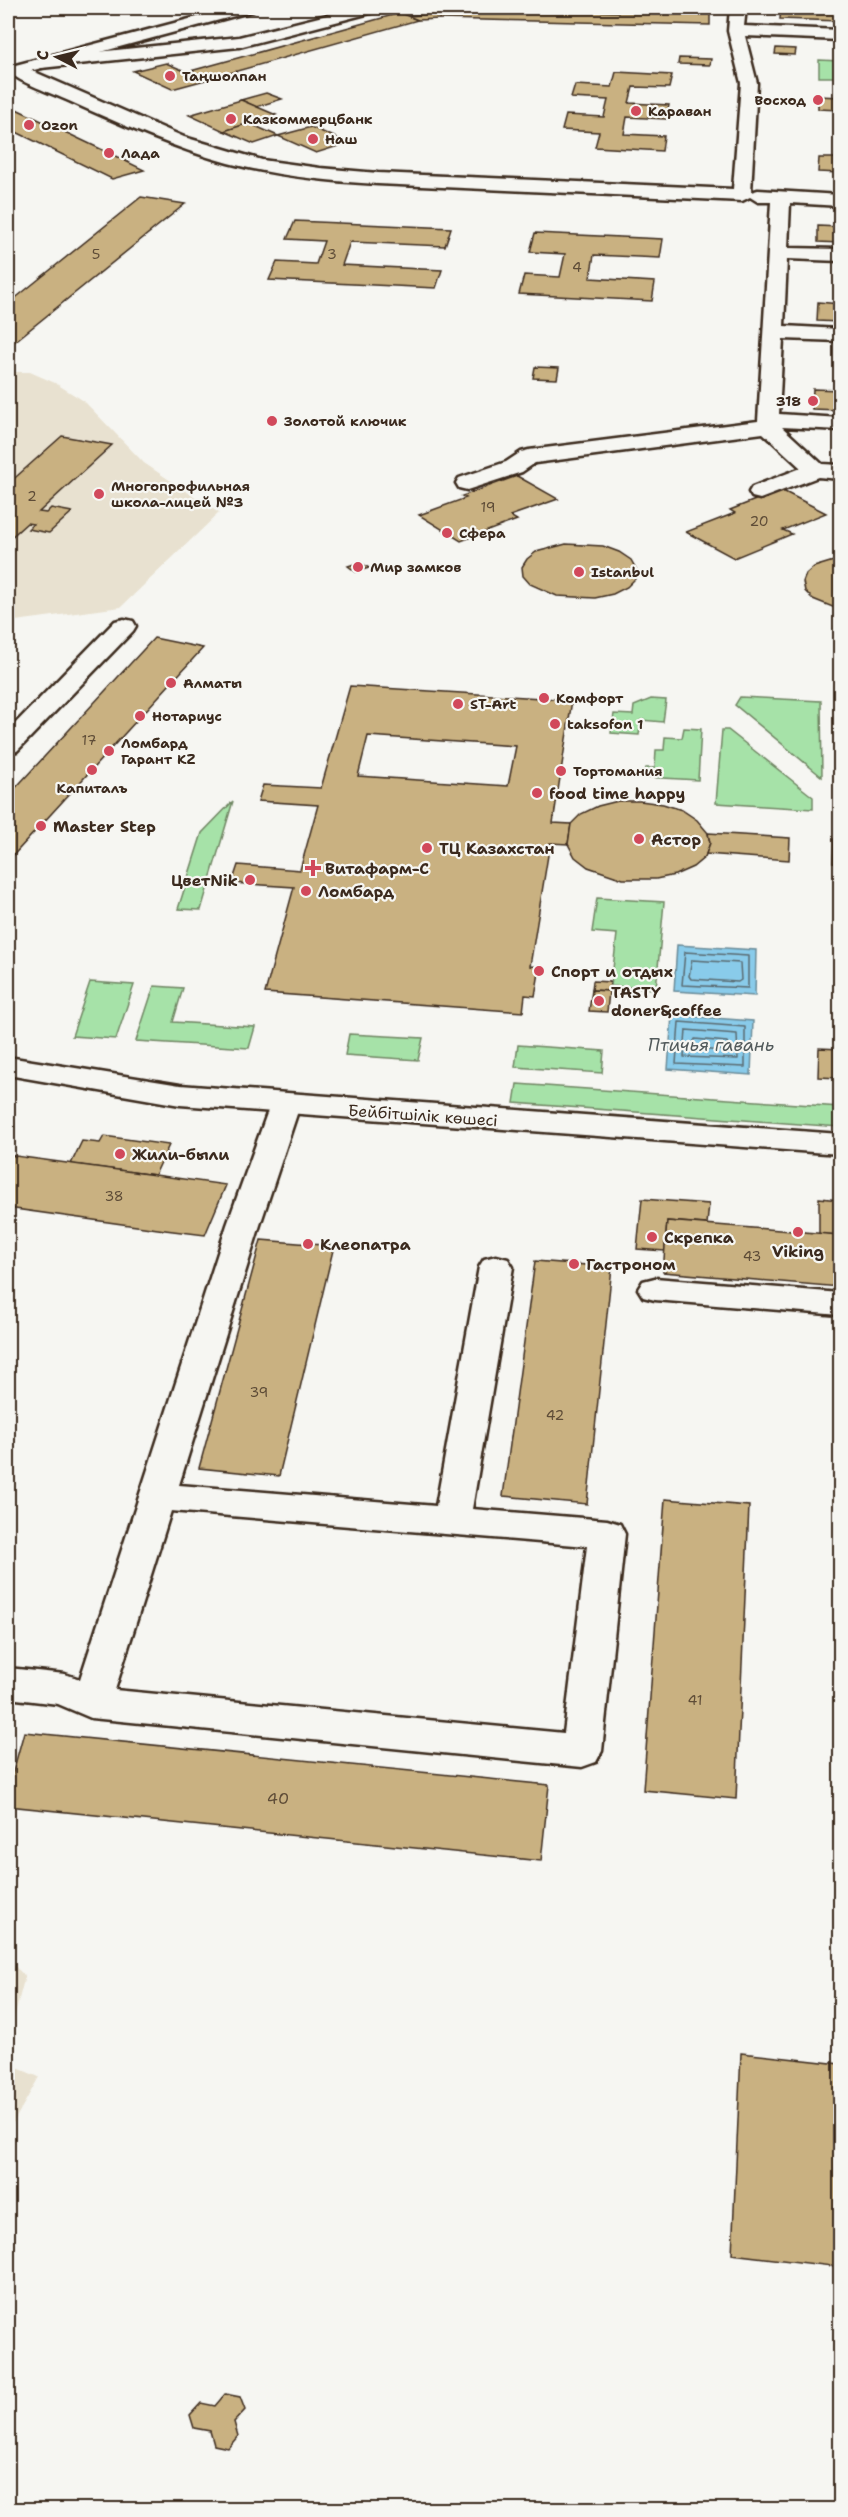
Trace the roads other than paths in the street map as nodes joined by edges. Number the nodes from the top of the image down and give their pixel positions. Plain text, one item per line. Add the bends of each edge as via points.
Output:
1 (247, 8) edge
2 (372, 8) edge
3 (738, 8) edge
4 (736, 31) junction
5 (840, 34) edge
6 (41, 63) junction
7 (11, 71) edge
8 (742, 195) junction
9 (781, 197) junction
10 (840, 200) edge
11 (779, 253) junction
12 (840, 255) edge
13 (774, 332) junction
14 (840, 335) edge
15 (768, 423) junction
16 (840, 424) edge
17 (816, 470) junction
18 (840, 472) edge
19 (467, 483) dead end
20 (760, 492) dead end
21 (124, 626) dead end
22 (8, 745) edge
23 (8, 1066) edge
24 (285, 1105) junction
25 (840, 1144) edge
26 (496, 1267) dead end
27 (655, 1288) dead end
28 (840, 1304) edge
29 (159, 1497) junction
30 (452, 1521) junction
31 (8, 1683) edge
32 (91, 1703) junction

1 - 6 street
2 - 6 street via 239,42
3 - 4 street
4 - 5 street
4 - 8 street via 749,83
6 - 7 street
7 - 8 street via 166,138 237,160 285,169 408,180
8 - 9 street
9 - 10 street
9 - 11 street
11 - 12 street
11 - 13 street
13 - 14 street
13 - 15 street
15 - 16 street
15 - 17 street
15 - 19 street via 529,457 514,467
17 - 18 street
17 - 20 street
21 - 22 street
23 - 24 street, Бейбітшілік көшесі via 147,1091
24 - 25 street, Бейбітшілік көшесі
24 - 29 street via 274,1146 238,1240
26 - 30 street
27 - 28 street
29 - 30 street
29 - 32 street
30 - 32 street via 607,1534 582,1751
31 - 32 street via 65,1689

